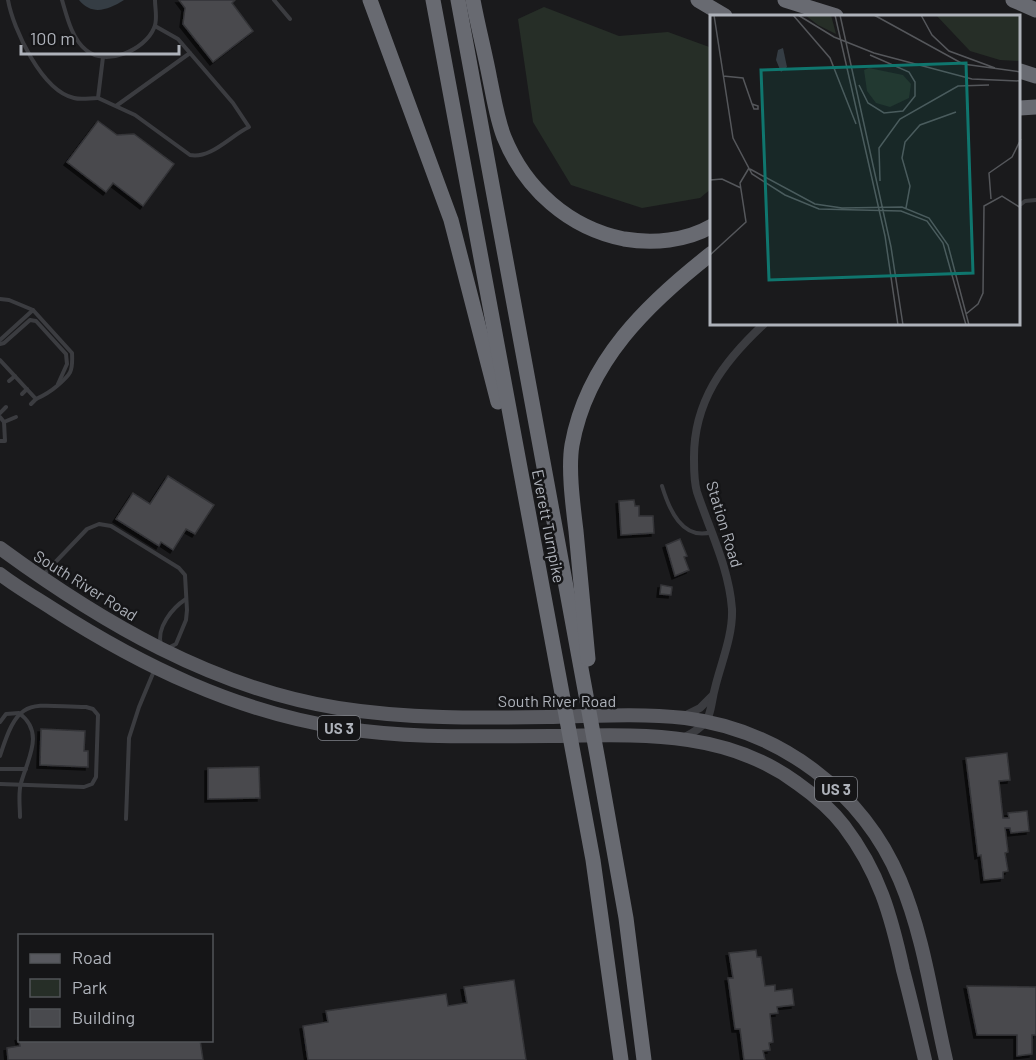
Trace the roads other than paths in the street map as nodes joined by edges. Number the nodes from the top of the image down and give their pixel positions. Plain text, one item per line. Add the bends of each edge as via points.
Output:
1 (8, 0) edge
2 (62, 0) edge
3 (155, 0) edge
4 (274, 0) edge
5 (370, 0) edge
6 (433, 0) edge
7 (458, 0) edge
8 (473, 0) edge
9 (699, 0) edge
10 (786, 0) edge
11 (1012, 0) edge
12 (1036, 9) edge
13 (723, 15) edge
14 (833, 15) edge
15 (290, 19) dead end
16 (155, 26) junction
17 (190, 53) junction
18 (103, 57) junction
19 (1021, 71) edge
20 (1036, 76) edge
21 (98, 98) junction
22 (116, 106) junction
23 (1036, 107) edge
24 (1021, 108) edge
25 (1036, 200) edge
26 (1021, 204) edge
27 (710, 227) edge
28 (710, 255) edge
29 (0, 299) edge
30 (33, 310) junction
31 (762, 326) edge
32 (0, 342) edge
33 (0, 360) edge
34 (2, 366) edge
35 (15, 376) junction
36 (9, 381) dead end
37 (58, 385) junction
38 (27, 389) junction
39 (22, 394) dead end
40 (36, 399) junction
41 (31, 404) dead end
42 (6, 407) dead end
43 (0, 415) edge
44 (16, 417) dead end
45 (4, 422) junction
46 (0, 441) edge
47 (662, 486) dead end
48 (712, 532) junction
49 (0, 548) edge
50 (537, 558) junction
51 (0, 574) edge
52 (40, 577) junction
53 (186, 599) junction
54 (159, 660) junction
55 (713, 695) junction
56 (19, 713) junction
57 (680, 718) junction
58 (0, 722) edge
59 (707, 722) junction
60 (683, 738) junction
61 (597, 755) junction
62 (0, 756) edge
63 (0, 769) edge
64 (26, 770) junction
65 (0, 784) edge
66 (20, 785) junction
67 (20, 817) dead end
68 (126, 819) dead end
69 (930, 991) junction
70 (910, 996) junction
71 (621, 1060) edge
72 (644, 1060) edge
73 (926, 1060) edge
74 (946, 1060) edge

1 - 21 lane via 21,40 40,71 64,94
2 - 18 lane via 76,39 84,49
3 - 16 lane
4 - 15 lane
5 - 50 highway via 451,220
6 - 50 highway, Everett Turnpike
7 - 61 highway, Everett Turnpike
8 - 27 highway via 504,137 531,184 549,202 587,228 634,241 683,238
9 - 13 highway
10 - 14 highway
11 - 12 highway
16 - 17 lane via 178,39
16 - 18 lane via 139,45 122,54
17 - 22 lane
17 - 22 lane via 249,127 199,157 180,150
18 - 21 lane
19 - 20 highway
21 - 22 lane
23 - 24 highway
25 - 26 lane
28 - 61 highway via 657,298 610,352 580,414 572,447 572,498
29 - 30 lane
30 - 32 lane
30 - 37 lane via 72,353 73,367 67,379
31 - 48 street, Station Road via 722,368 695,426 696,488
32 - 37 lane via 4,343 30,320 36,321 66,354 67,364
33 - 34 lane
34 - 35 lane
35 - 36 lane
35 - 38 lane
37 - 40 lane
38 - 39 lane
38 - 40 lane
40 - 41 lane
42 - 43 lane
43 - 45 lane
44 - 45 lane
45 - 46 lane via 5,441
47 - 48 lane via 671,512 689,531 702,535
48 - 55 street, Station Road via 732,611
49 - 52 main road, South River Road / US 3
50 - 71 highway, Everett Turnpike via 593,860
51 - 54 main road, South River Road / US 3 via 96,637
52 - 53 lane via 87,529 99,524 111,526 179,568 185,575
52 - 54 main road, South River Road / US 3
53 - 54 lane via 186,620 176,644
53 - 54 lane via 175,606 159,637
54 - 57 main road, South River Road / US 3 via 337,708 407,715
54 - 60 main road, South River Road / US 3 via 265,712 327,726 401,734
54 - 68 lane via 129,738
55 - 57 street via 700,708
55 - 59 street, Station Road
56 - 58 lane via 6,714
56 - 62 lane via 8,729
56 - 64 lane via 28,719 33,730 32,755
56 - 66 lane via 31,706 86,707 98,715 96,777 92,784
57 - 59 main road, South River Road / US 3
59 - 60 street
59 - 69 main road, South River Road / US 3 via 746,732 782,749 823,777 859,813 901,882
60 - 70 main road, US 3 via 723,746 772,766 809,792 843,825 867,861 888,904
61 - 72 highway, Everett Turnpike via 626,918
63 - 64 lane
64 - 66 lane
65 - 66 lane
66 - 67 lane
69 - 70 main road
69 - 74 main road, South River Road / US 3
70 - 73 main road, US 3

